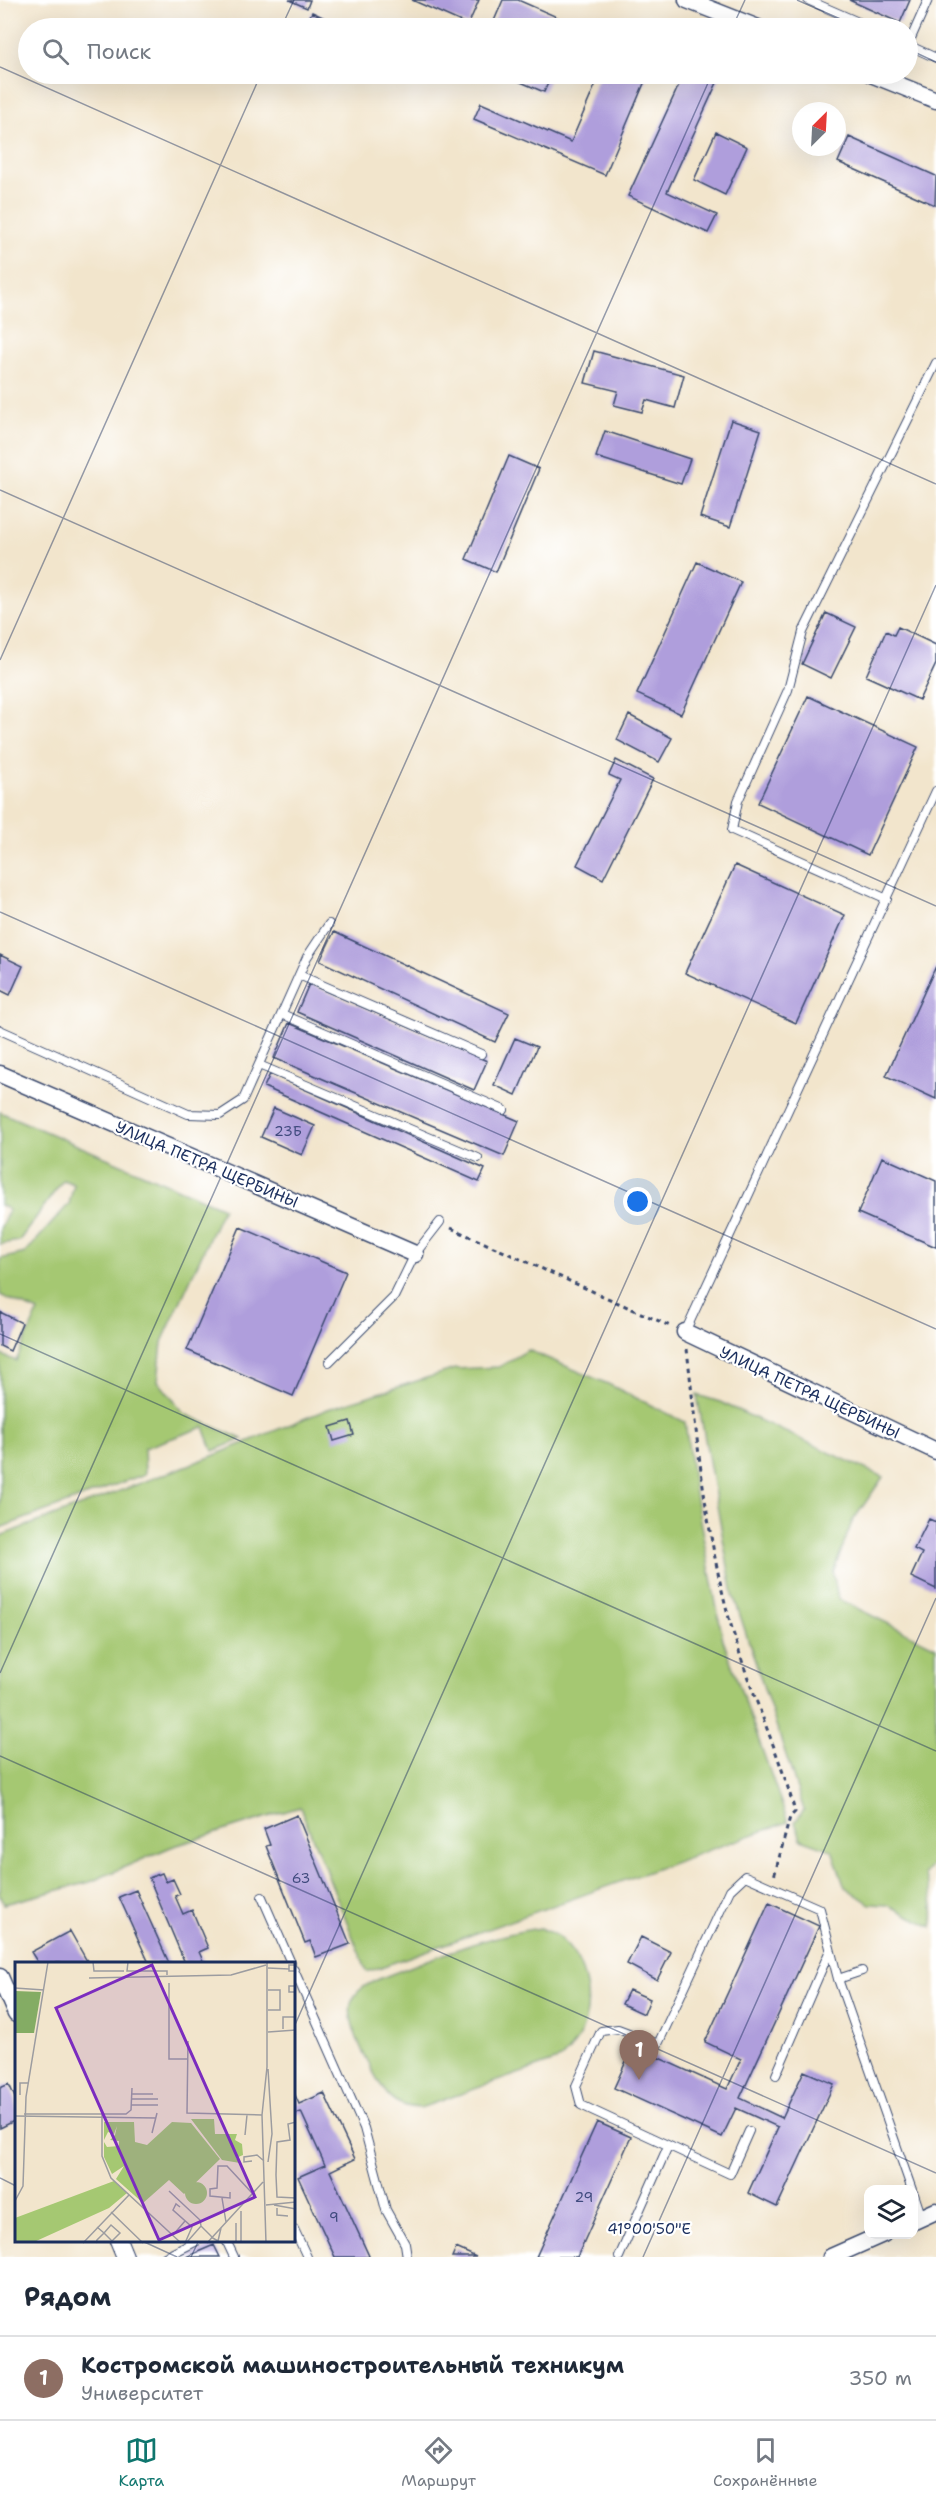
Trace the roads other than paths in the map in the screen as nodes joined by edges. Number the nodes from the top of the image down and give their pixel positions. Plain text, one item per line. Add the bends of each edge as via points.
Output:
1 (687, 0) edge
2 (808, 0) edge
3 (928, 0) edge
4 (733, 18) edge
5 (849, 18) edge
6 (918, 22) edge
7 (918, 50) edge
8 (936, 58) edge
9 (896, 84) edge
10 (936, 100) edge
11 (936, 363) edge
12 (936, 791) edge
13 (886, 899) junction
14 (328, 924) dead end
15 (299, 975) junction
16 (282, 1014) junction
17 (0, 1030) edge
18 (481, 1054) dead end
19 (259, 1065) junction
20 (0, 1074) edge
21 (504, 1110) dead end
22 (478, 1158) dead end
23 (440, 1222) road end
24 (415, 1254) junction
25 (685, 1332) joint
26 (329, 1362) dead end
27 (936, 1451) edge
28 (262, 1897) dead end
29 (830, 1949) junction
30 (291, 1962) edge
31 (862, 1971) dead end
32 (296, 1975) edge
33 (0, 1977) edge
34 (838, 1979) junction
35 (15, 2012) edge
36 (776, 2075) dead end
37 (749, 2131) dead end
38 (668, 2146) junction
39 (910, 2185) edge
40 (918, 2203) edge
41 (924, 2217) edge
42 (296, 2233) edge
43 (874, 2239) edge
44 (118, 2242) edge
45 (197, 2242) edge
46 (226, 2242) edge
47 (125, 2257) edge
48 (165, 2257) edge
49 (234, 2257) edge
50 (307, 2257) edge
51 (407, 2257) edge
52 (619, 2257) edge
53 (831, 2257) edge

1 - 4 street
2 - 5 lane
3 - 6 lane
7 - 8 lane
9 - 10 street
11 - 13 lane via 803,632 788,690 738,801 732,830
12 - 13 lane
13 - 25 lane
14 - 15 lane
15 - 16 lane
15 - 18 lane
16 - 19 lane
16 - 21 lane
17 - 19 lane via 188,1114 220,1115 243,1100
19 - 22 lane
20 - 24 street, УЛИЦА ПЕТРА ЩЕРБИНЫ
23 - 24 lane
24 - 26 lane via 394,1297
25 - 27 street, УЛИЦА ПЕТРА ЩЕРБИНЫ
28 - 30 lane
29 - 34 lane
29 - 36 lane
29 - 38 lane via 820,1908 745,1876 730,1890 658,2044 618,2029 601,2031 576,2086 581,2105
31 - 34 lane
32 - 51 lane via 364,2128 386,2210 405,2244
33 - 35 street
34 - 39 lane
37 - 38 lane via 729,2174
38 - 52 lane
40 - 41 lane
42 - 50 lane
43 - 53 street
44 - 47 street
45 - 48 lane
46 - 49 lane

